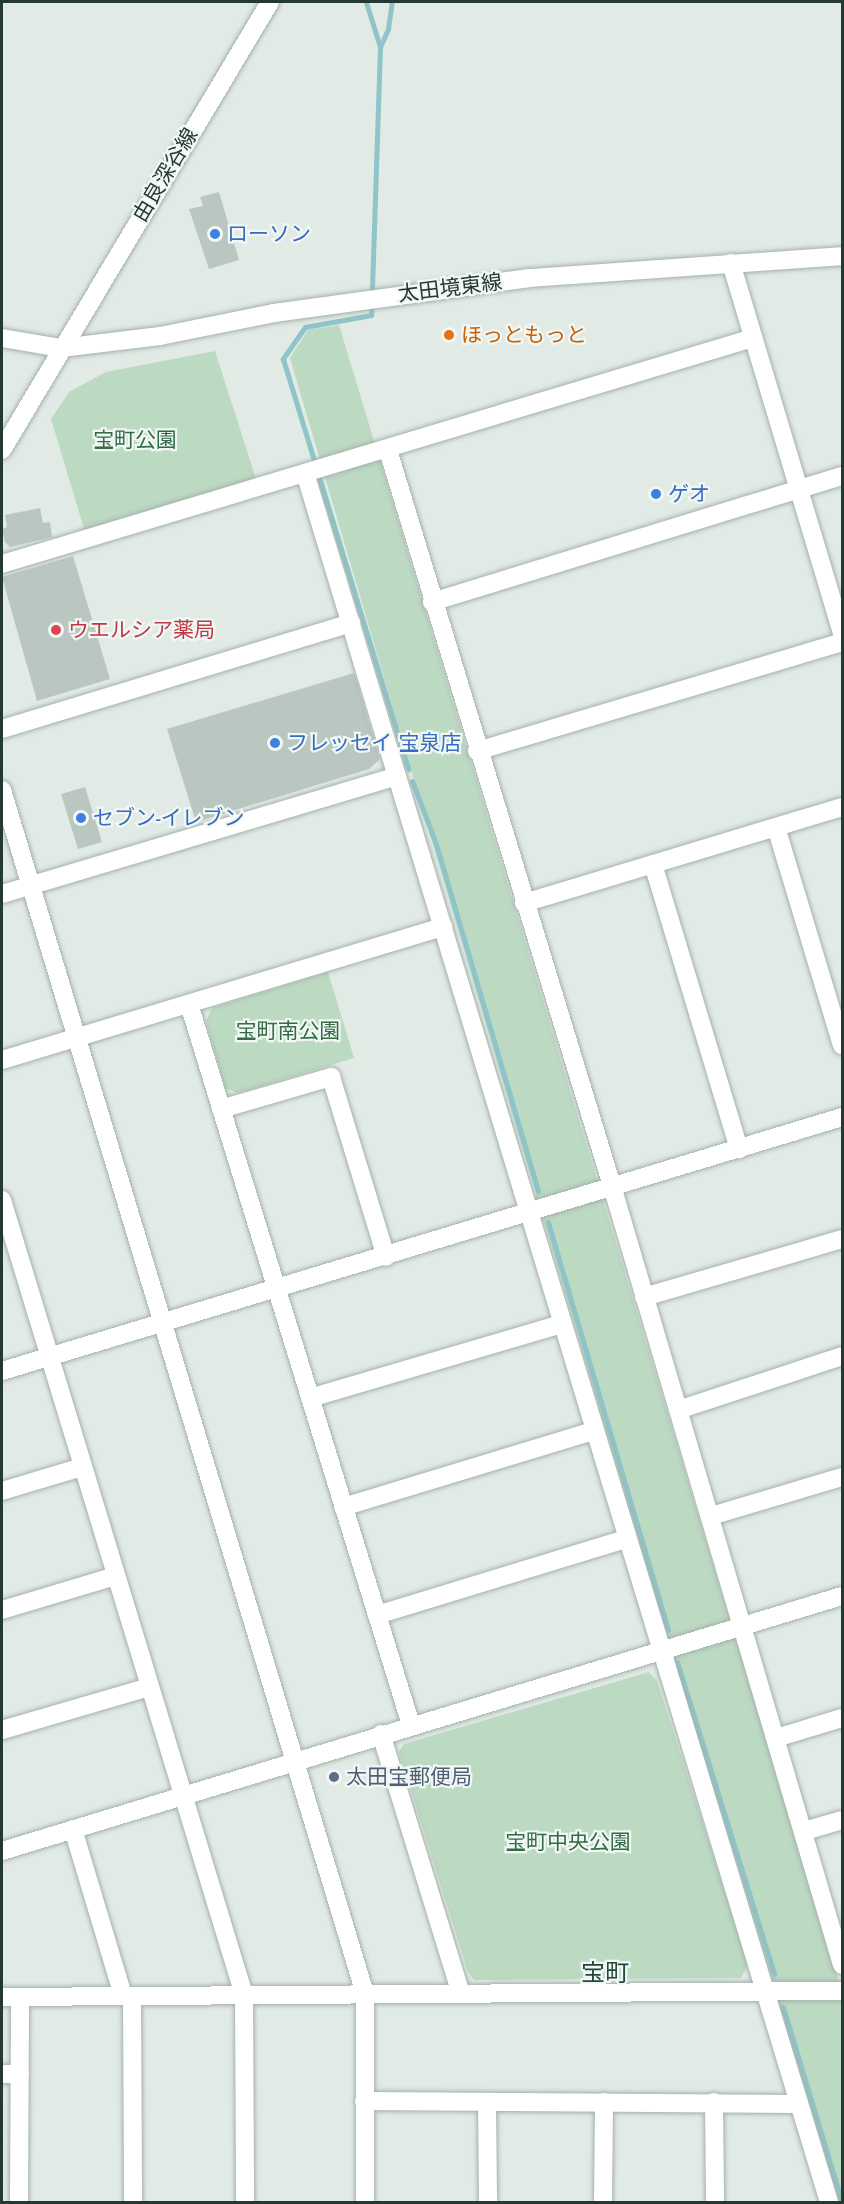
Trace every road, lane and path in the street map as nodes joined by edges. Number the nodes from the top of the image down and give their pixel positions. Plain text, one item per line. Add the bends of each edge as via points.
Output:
1 (270, 2) edge
2 (843, 256) edge
3 (731, 263) junction
4 (2, 338) edge
5 (753, 338) junction
6 (61, 348) junction
7 (2, 450) edge
8 (388, 450) junction
9 (305, 473) junction
10 (843, 476) edge
11 (799, 489) junction
12 (2, 564) edge
13 (432, 602) junction
14 (351, 623) junction
15 (843, 634) edge
16 (843, 642) edge
17 (2, 729) edge
18 (477, 751) junction
19 (397, 776) junction
20 (2, 790) edge
21 (843, 807) edge
22 (776, 827) junction
23 (653, 864) junction
24 (30, 885) junction
25 (2, 894) edge
26 (524, 903) junction
27 (442, 927) junction
28 (189, 1004) junction
29 (76, 1038) junction
30 (843, 1045) edge
31 (2, 1060) edge
32 (221, 1109) junction
33 (843, 1117) edge
34 (739, 1149) junction
35 (612, 1186) junction
36 (2, 1200) edge
37 (527, 1211) junction
38 (843, 1239) edge
39 (8, 1247) edge
40 (386, 1257) junction
41 (276, 1290) junction
42 (644, 1297) junction
43 (162, 1324) junction
44 (561, 1324) junction
45 (843, 1356) edge
46 (49, 1357) junction
47 (2, 1371) edge
48 (310, 1398) junction
49 (678, 1410) junction
50 (592, 1431) junction
51 (82, 1467) junction
52 (843, 1477) edge
53 (2, 1491) edge
54 (343, 1507) junction
55 (711, 1516) junction
56 (626, 1539) junction
57 (115, 1576) junction
58 (843, 1596) edge
59 (2, 1610) edge
60 (377, 1615) junction
61 (744, 1627) junction
62 (660, 1649) junction
63 (148, 1687) junction
64 (843, 1718) edge
65 (411, 1725) junction
66 (2, 1730) edge
67 (381, 1734) junction
68 (776, 1738) junction
69 (297, 1761) junction
70 (182, 1796) junction
71 (843, 1820) edge
72 (73, 1829) junction
73 (804, 1832) junction
74 (2, 1851) edge
75 (838, 1925) edge
76 (843, 1965) edge
77 (766, 1991) junction
78 (843, 1991) edge
79 (365, 1994) junction
80 (461, 1994) junction
81 (244, 1995) junction
82 (127, 1996) junction
83 (11, 1997) edge
84 (11, 2074) edge
85 (364, 2101) junction
86 (487, 2102) junction
87 (604, 2102) junction
88 (714, 2102) junction
89 (799, 2104) junction
90 (13, 2191) edge
91 (133, 2202) edge
92 (245, 2202) edge
93 (365, 2202) edge
94 (488, 2202) edge
95 (603, 2202) edge
96 (715, 2202) edge
97 (829, 2202) edge

1 - 6 street, 由良深谷線
2 - 3 street, 太田境東線
3 - 5 street
3 - 6 street, 太田境東線 via 530,278 372,298 160,336
4 - 6 street, 太田境東線
5 - 8 street
5 - 11 street
6 - 7 street, 由良深谷線
8 - 9 street
8 - 13 street
9 - 12 street
9 - 14 street
10 - 11 street
11 - 13 street
11 - 15 street
13 - 18 street
14 - 17 street
14 - 19 street
16 - 18 street
18 - 26 street
19 - 24 street
19 - 27 street
20 - 24 street
21 - 22 street
22 - 23 street
22 - 30 street
23 - 26 street
23 - 34 street
24 - 25 street
24 - 29 street
26 - 35 street
27 - 28 street
27 - 37 street
28 - 29 street
28 - 32 street
29 - 31 street
29 - 43 street
32 - 40 street via 331,1077
32 - 41 street
33 - 34 street
34 - 35 street
35 - 37 street
35 - 42 street
36 - 39 street
37 - 40 street
37 - 44 street
38 - 42 street
39 - 46 street
40 - 41 street
41 - 43 street
41 - 48 street
42 - 49 street
43 - 46 street
43 - 69 street
44 - 48 street
44 - 50 street
45 - 49 street
46 - 47 street
46 - 51 street
48 - 54 street
49 - 55 street
50 - 54 street
50 - 56 street
51 - 53 street
51 - 57 street
52 - 55 street
54 - 60 street
55 - 61 street
56 - 60 street
56 - 62 street
57 - 59 street
57 - 63 street
58 - 61 street
60 - 65 street
61 - 62 street
61 - 68 street
62 - 65 street
62 - 77 street
63 - 66 street
63 - 70 street
64 - 68 street
65 - 67 street
67 - 69 street
67 - 80 street
68 - 73 street
69 - 70 street
69 - 79 street
70 - 72 street
70 - 81 street
71 - 73 street
72 - 74 street
72 - 82 street
73 - 75 street
75 - 76 street
77 - 78 street
77 - 80 street
77 - 89 street
79 - 80 street
79 - 81 street
79 - 85 street
81 - 82 street
81 - 92 street
82 - 83 street
82 - 91 street
83 - 84 street
84 - 90 street
85 - 86 street
85 - 93 street
86 - 87 street
86 - 94 street
87 - 88 street
87 - 95 street
88 - 89 street
88 - 96 street
89 - 97 street

